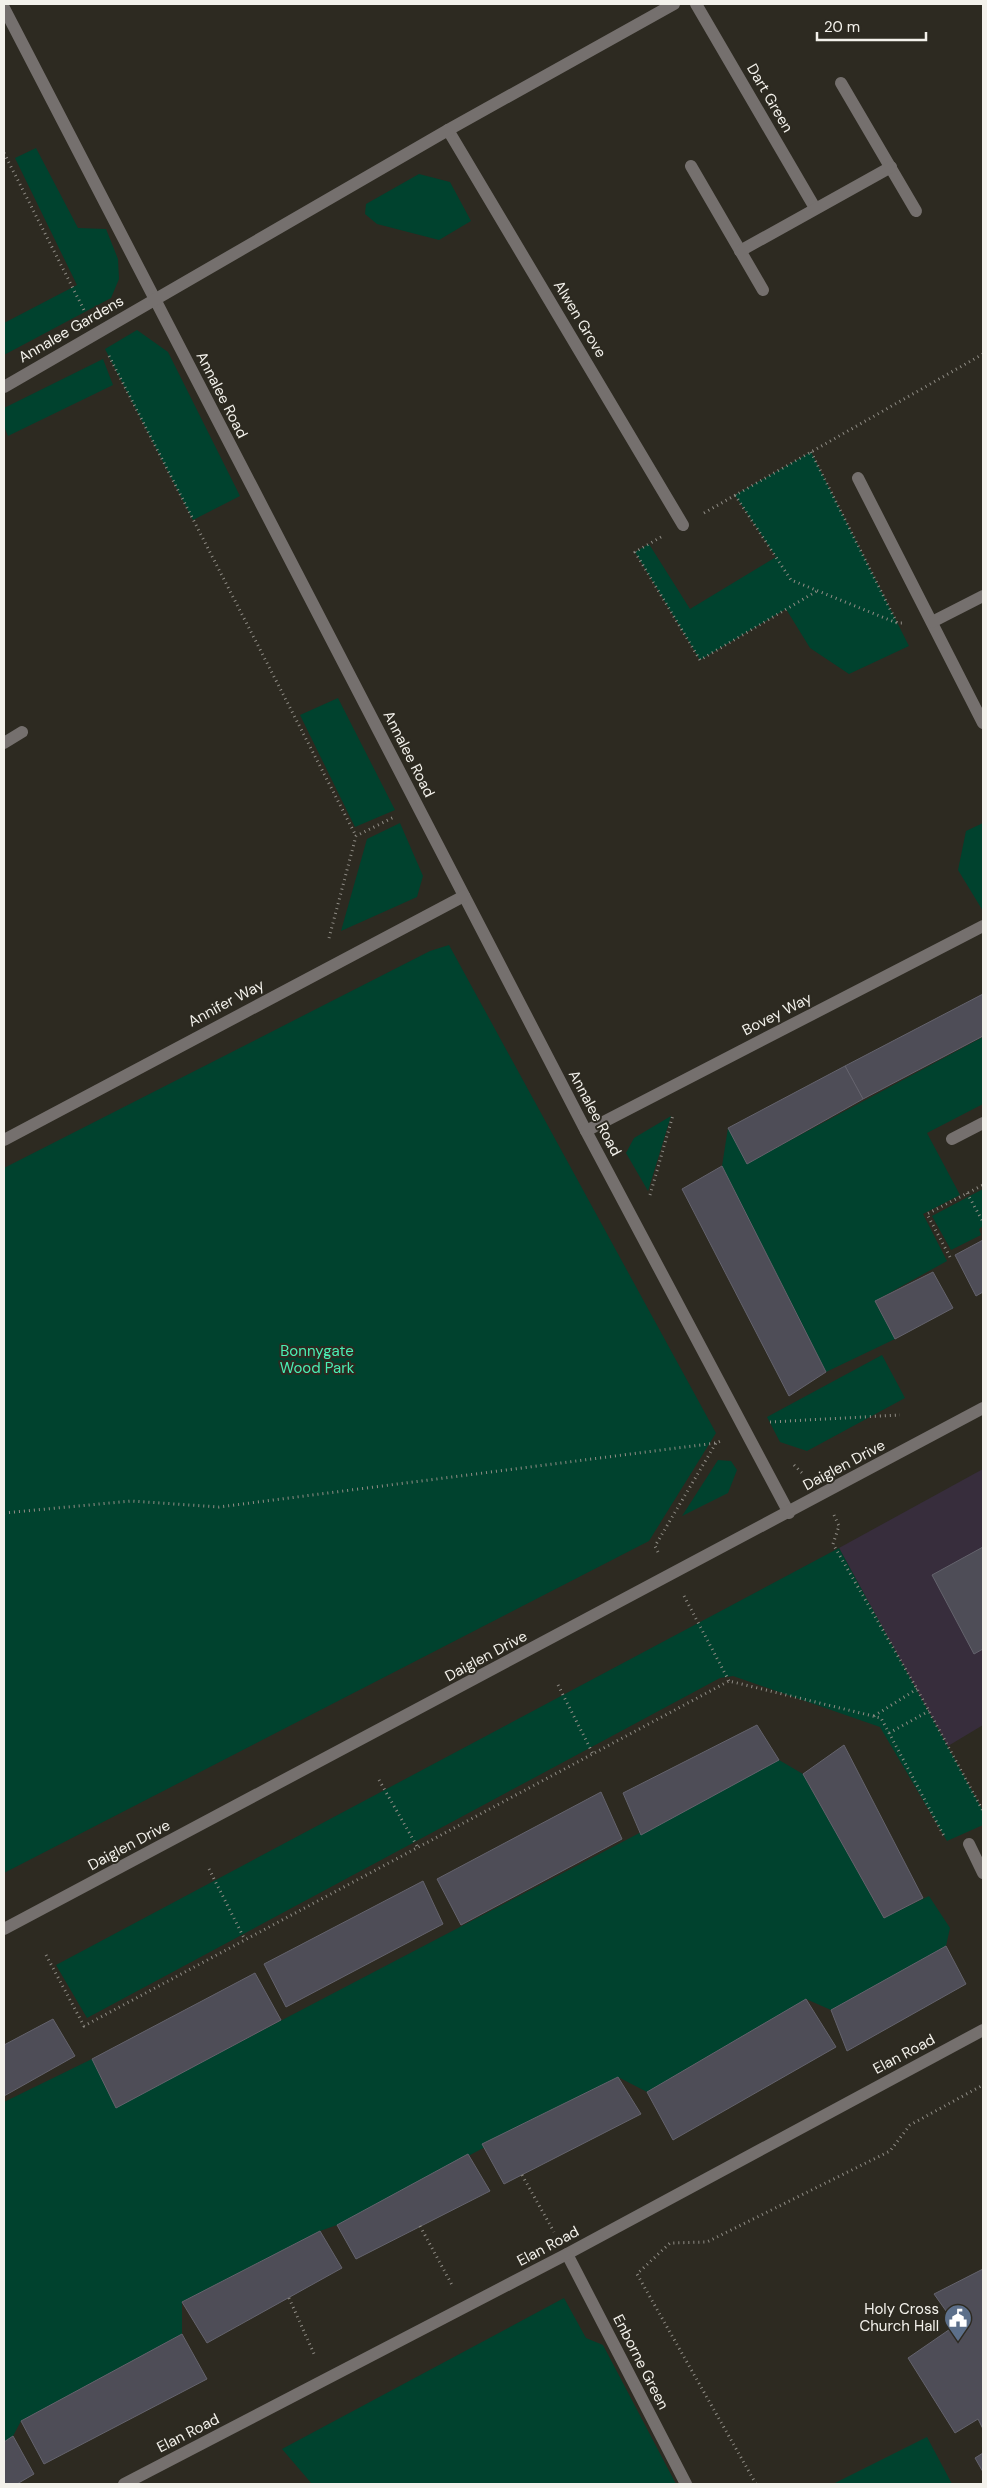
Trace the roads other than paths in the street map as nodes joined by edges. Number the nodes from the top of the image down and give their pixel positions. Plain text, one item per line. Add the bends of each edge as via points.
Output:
1 (674, 4) edge
2 (696, 4) edge
3 (4, 8) edge
4 (841, 83) dead end
5 (448, 130) junction
6 (691, 166) dead end
7 (891, 167) junction
8 (815, 208) junction
9 (916, 210) dead end
10 (740, 251) junction
11 (763, 290) dead end
12 (154, 300) junction
13 (4, 387) edge
14 (858, 478) dead end
15 (683, 525) road end
16 (983, 596) edge
17 (932, 622) junction
18 (983, 723) edge
19 (22, 732) dead end
20 (4, 743) edge
21 (464, 896) junction
22 (983, 926) edge
23 (983, 1122) edge
24 (586, 1131) junction
25 (952, 1139) dead end
26 (4, 1140) edge
27 (983, 1408) edge
28 (789, 1513) junction
29 (969, 1844) dead end
30 (983, 1873) edge
31 (4, 1930) edge
32 (983, 2030) edge
33 (567, 2254) junction
34 (124, 2484) edge
35 (686, 2484) edge

1 - 5 street
2 - 8 street, Dart Green
3 - 12 street, Annalee Road
4 - 7 street
5 - 12 street
5 - 15 street, Alwen Grove
6 - 10 street
7 - 8 street
7 - 9 street
8 - 10 street
10 - 11 street
12 - 13 street, Annalee Gardens
12 - 21 street, Annalee Road
14 - 17 street
16 - 17 street
17 - 18 street
19 - 20 street
21 - 24 street, Annalee Road
21 - 26 street, Annifer Way
22 - 24 street, Bovey Way
23 - 25 street
24 - 28 street, Annalee Road
27 - 28 street, Daiglen Drive
28 - 31 street, Daiglen Drive
29 - 30 street
32 - 33 street, Elan Road
33 - 34 street, Elan Road
33 - 35 street, Enborne Green

